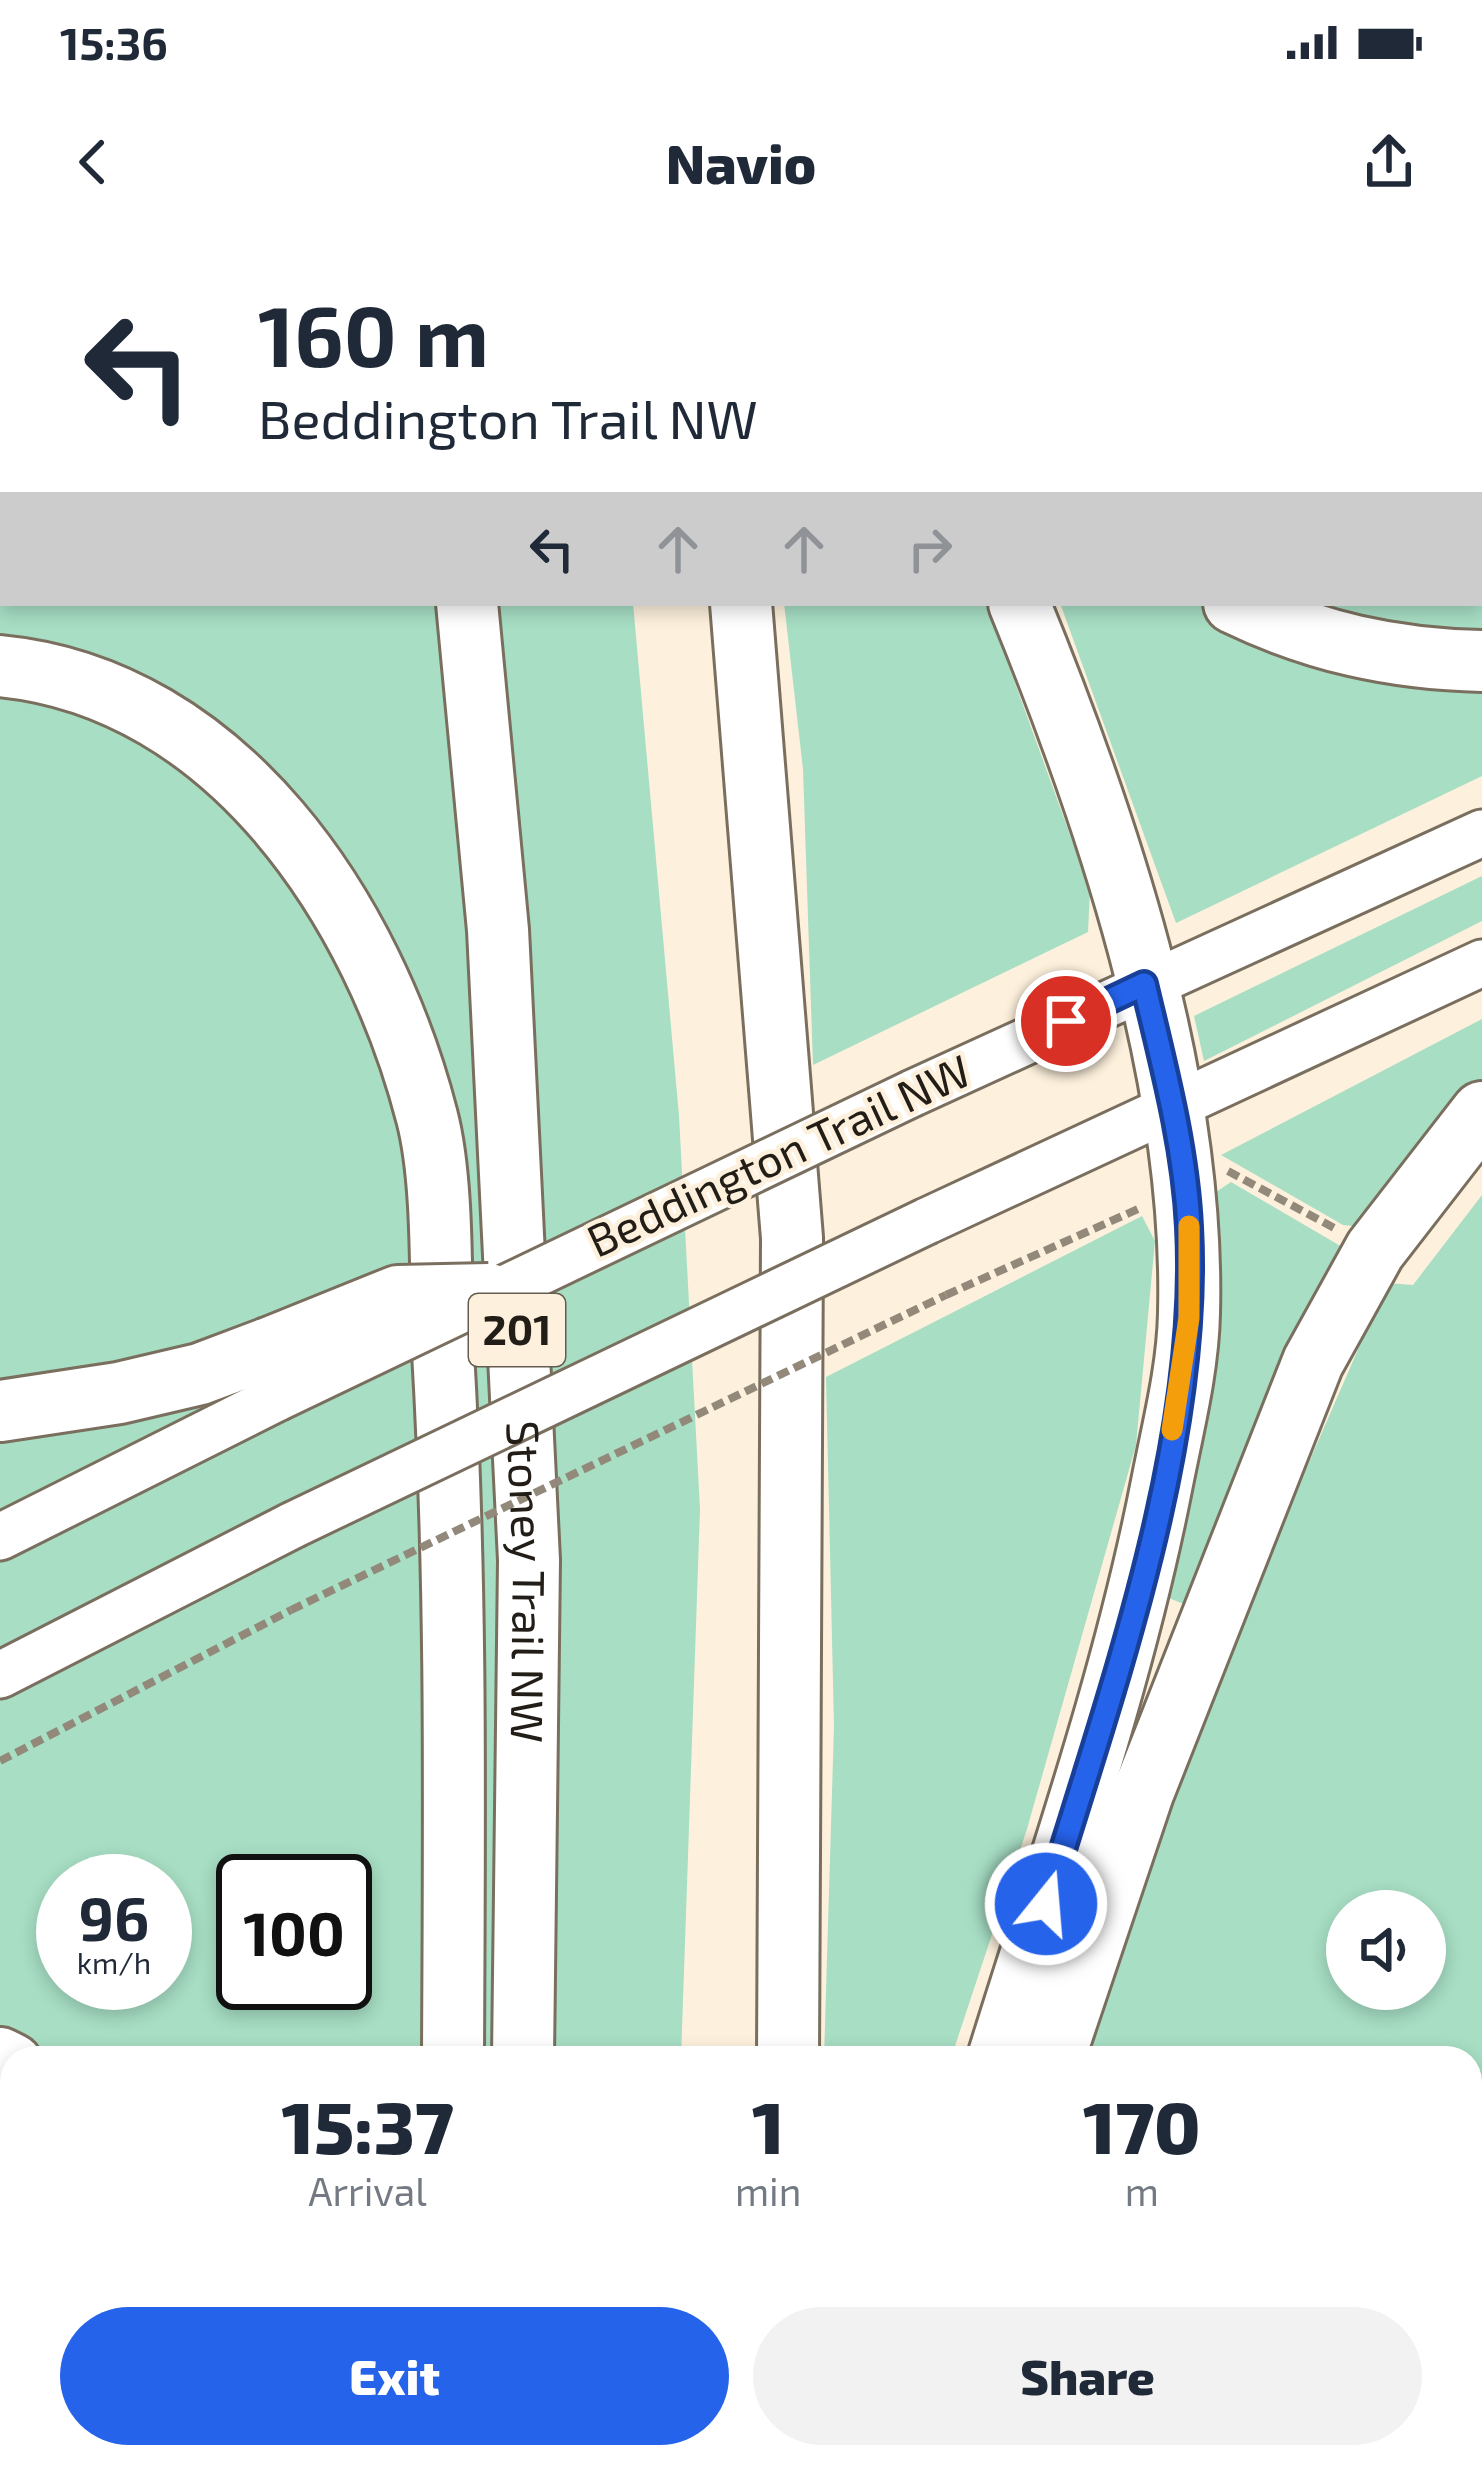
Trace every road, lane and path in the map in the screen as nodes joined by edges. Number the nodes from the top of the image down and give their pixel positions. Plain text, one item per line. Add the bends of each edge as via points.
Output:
1 (467, 606) edge
2 (741, 606) edge
3 (1020, 606) edge
4 (1240, 606) edge
5 (1482, 661) edge
6 (0, 666) edge
7 (1482, 832) edge
8 (1482, 963) edge
9 (1144, 984) junction
10 (1174, 1107) junction
11 (1482, 1112) edge
12 (489, 1294) joint
13 (946, 1295) dead end
14 (273, 1373) junction
15 (0, 1411) edge
16 (0, 1537) edge
17 (0, 1676) edge
18 (0, 1761) edge
19 (453, 2046) edge
20 (523, 2046) edge
21 (788, 2046) edge
22 (1002, 2046) edge
23 (1058, 2046) edge

1 - 20 highway, Stoney Trail NW / 201 via 498,930 529,1560
2 - 21 highway via 792,1238
3 - 9 highway via 1103,830
4 - 5 highway via 1355,649
6 - 19 highway via 77,680 140,704 244,782 324,883 387,1008 429,1120 455,1555
7 - 9 main road, Beddington Trail NW
8 - 10 main road
9 - 10 highway
9 - 12 main road, Beddington Trail NW, bridge
10 - 17 main road, bridge via 292,1526
10 - 22 highway via 1189,1226 1189,1318 1175,1415 1124,1646
11 - 23 highway via 1375,1250 1313,1361 1143,1793
12 - 14 highway, bridge via 398,1296
13 - 18 path, bridge via 291,1610
14 - 15 highway via 200,1374
14 - 16 main road

